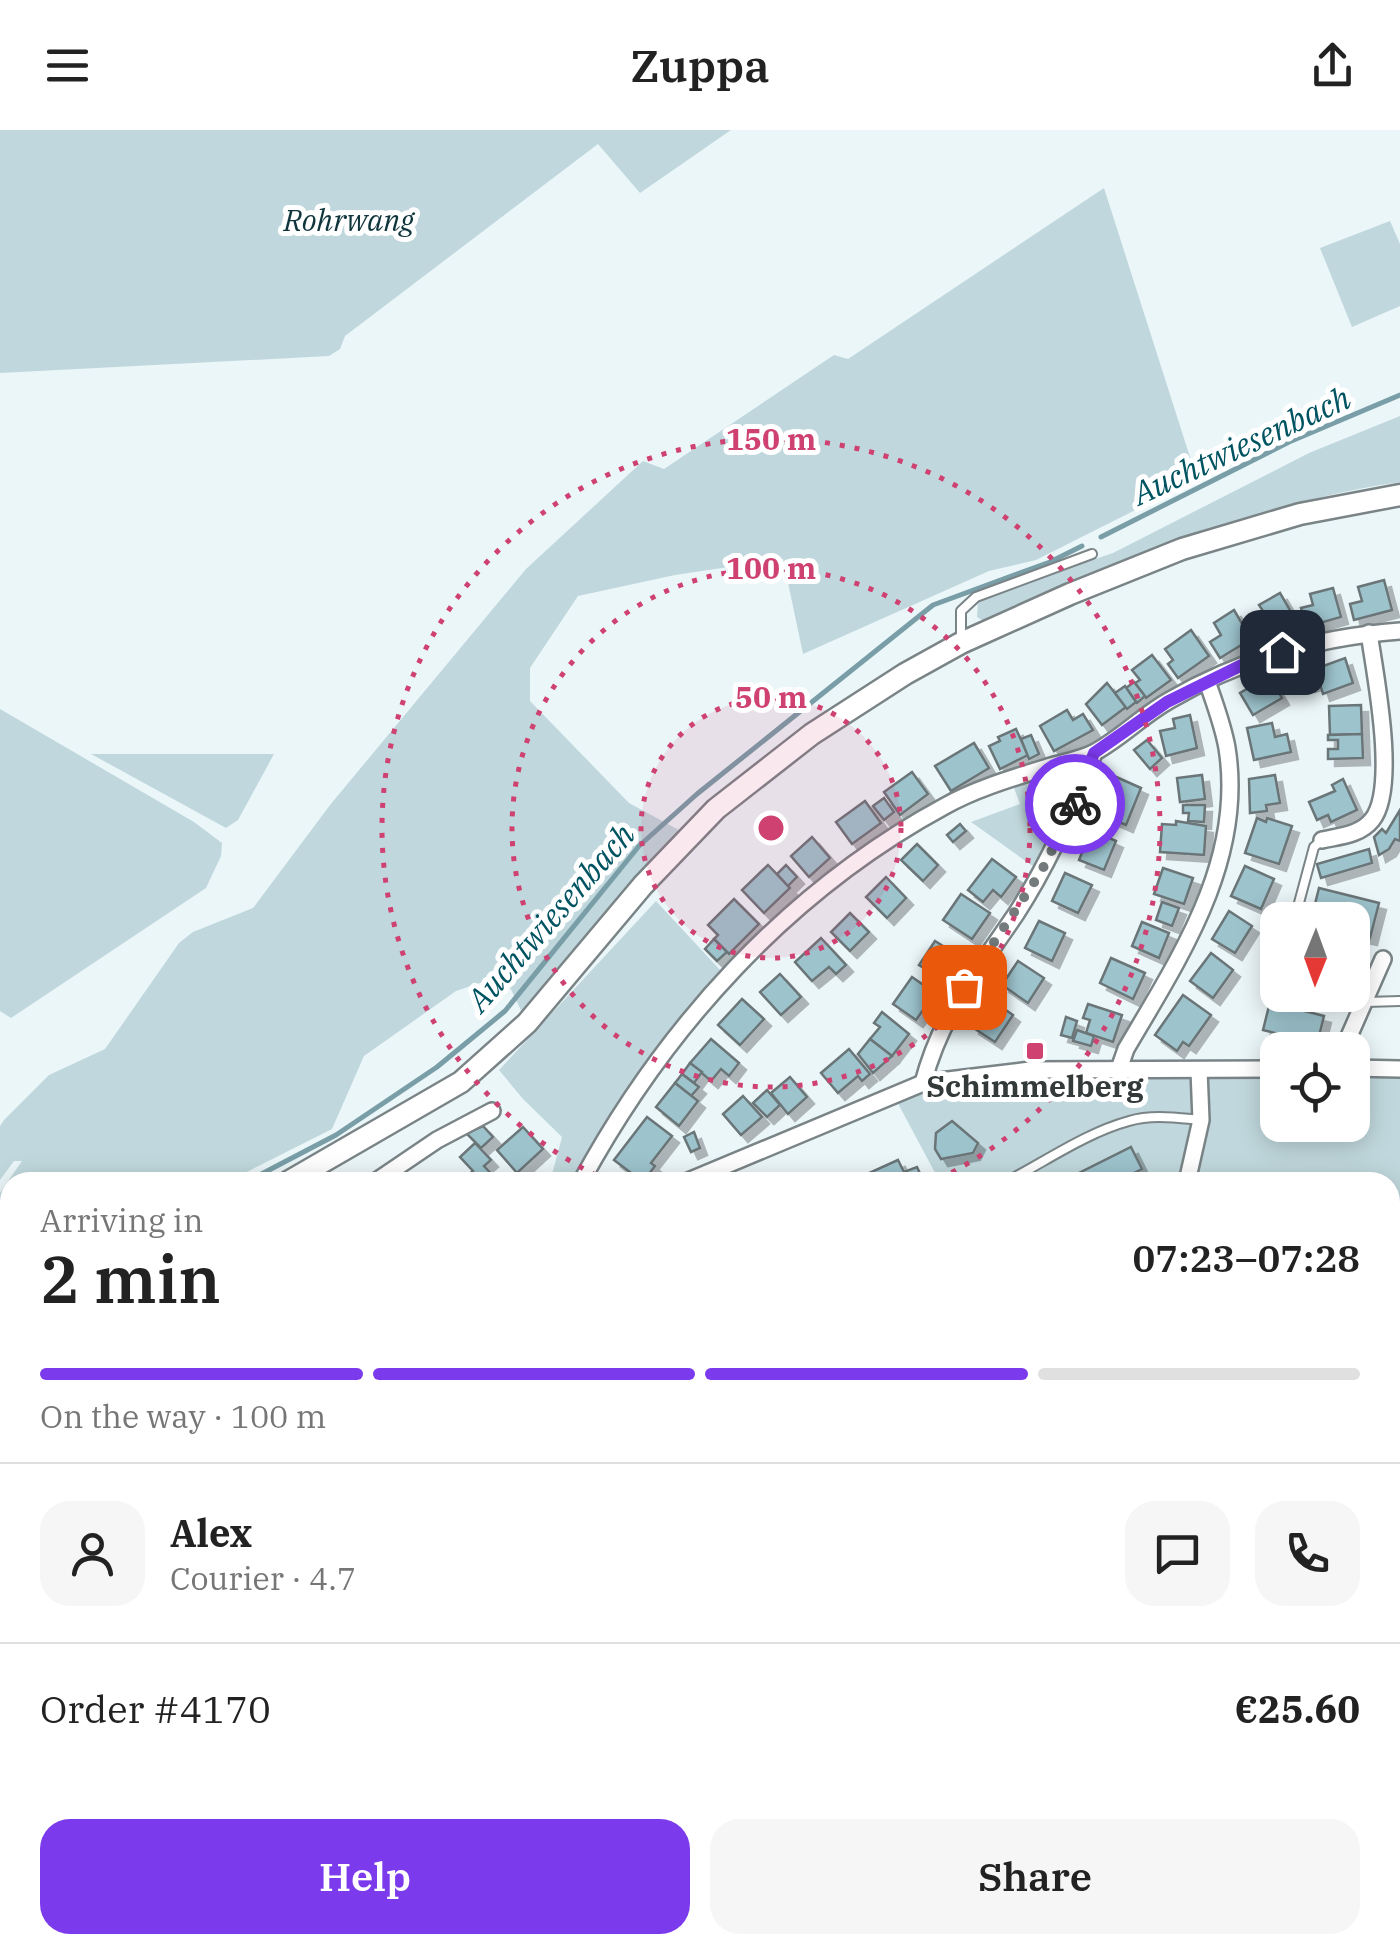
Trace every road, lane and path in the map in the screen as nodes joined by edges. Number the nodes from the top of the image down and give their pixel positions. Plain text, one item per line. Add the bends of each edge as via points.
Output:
1 (1400, 494) edge
2 (1092, 554) dead end
3 (1400, 631) edge
4 (1369, 633) junction
5 (961, 643) junction
6 (1207, 681) junction
7 (1094, 753) junction
8 (1322, 840) joint
9 (1299, 902) edge
10 (1383, 959) dead end
11 (1370, 992) edge
12 (1400, 1001) edge
13 (1370, 1002) edge
14 (1260, 1068) edge
15 (1370, 1068) edge
16 (1400, 1068) edge
17 (1119, 1069) junction
18 (1200, 1070) junction
19 (922, 1083) junction
20 (492, 1111) dead end
21 (1201, 1120) junction
22 (305, 1172) edge
23 (390, 1172) edge
24 (586, 1172) edge
25 (710, 1172) edge
26 (1024, 1172) edge
27 (1189, 1172) edge

1 - 5 street via 1300,514 1182,550
2 - 5 lane via 976,596 960,611
3 - 4 street
4 - 6 street via 1315,642
4 - 8 street via 1384,741 1382,794 1370,822 1357,832
5 - 22 street via 812,734 716,809 526,1023 461,1082
6 - 7 street
6 - 17 street via 1227,747 1227,824 1216,878
7 - 19 street via 1041,872 933,1044
7 - 24 street via 948,804 817,889 694,1012 611,1126
8 - 9 lane via 1314,847
10 - 11 street
12 - 13 lane
14 - 18 street
15 - 16 street
17 - 18 street
17 - 19 street via 1030,1070
18 - 21 street
19 - 25 street
20 - 23 street
21 - 26 lane via 1132,1120
21 - 27 street

